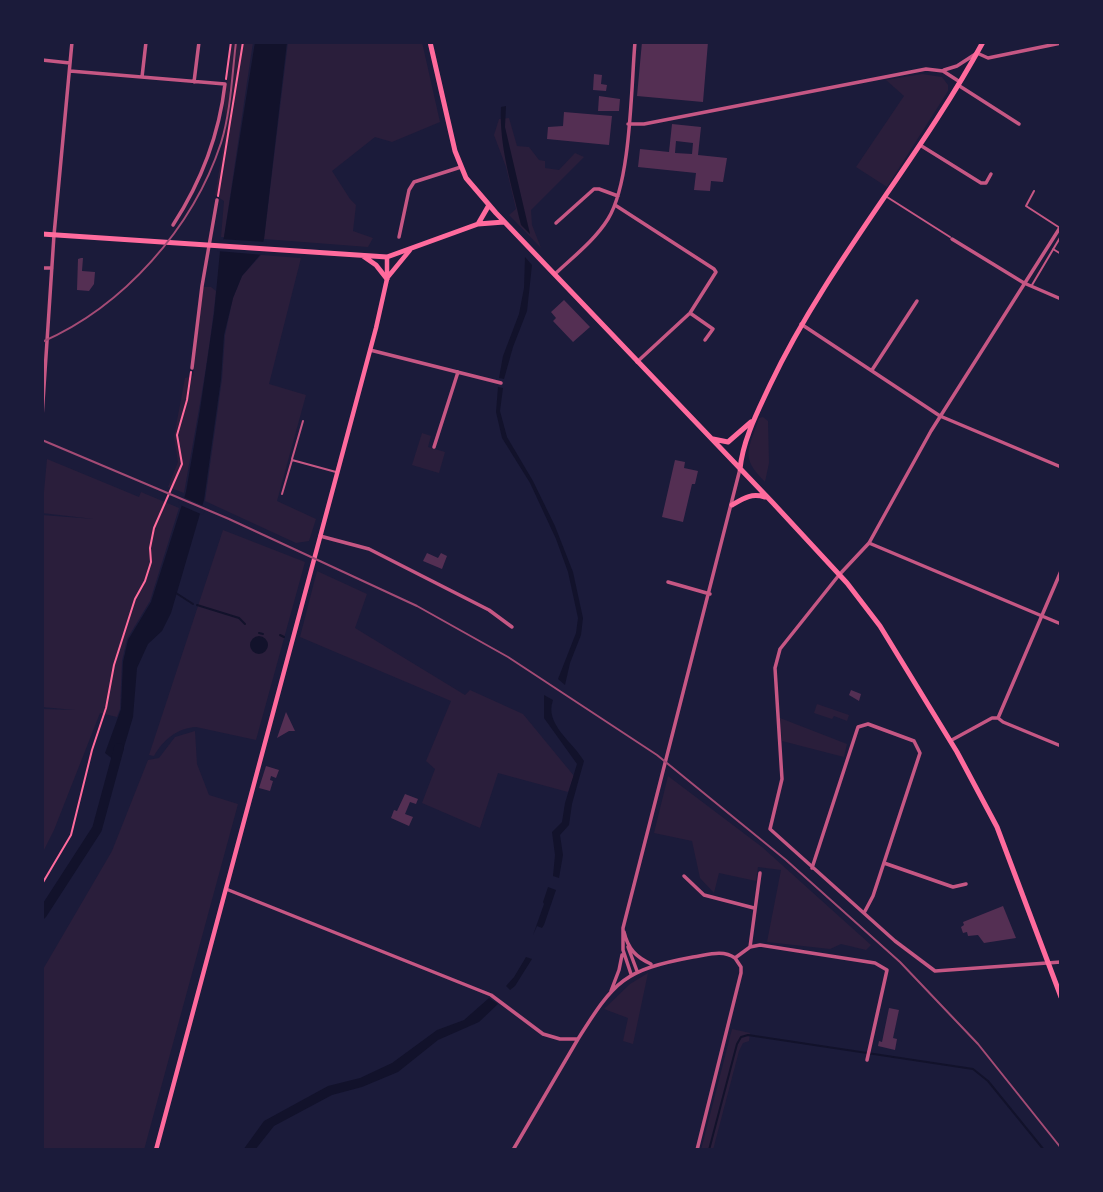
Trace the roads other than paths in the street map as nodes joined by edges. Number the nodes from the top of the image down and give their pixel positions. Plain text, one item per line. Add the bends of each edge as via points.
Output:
1 (72, 42) edge
2 (146, 42) edge
3 (199, 42) edge
4 (430, 42) edge
5 (635, 42) edge
6 (983, 42) edge
7 (1061, 43) edge
8 (977, 53) junction
9 (42, 60) edge
10 (70, 63) junction
11 (70, 71) junction
12 (943, 71) junction
13 (142, 77) junction
14 (194, 82) junction
15 (959, 83) junction
16 (628, 124) junction
17 (1019, 124) dead end
18 (919, 145) junction
19 (461, 167) junction
20 (991, 174) dead end
21 (1034, 191) dead end
22 (618, 196) junction
23 (886, 197) junction
24 (217, 200) road end
25 (489, 205) junction
26 (615, 205) junction
27 (504, 222) junction
28 (556, 223) dead end
29 (478, 224) junction
30 (173, 225) dead end
31 (1060, 227) edge
32 (42, 234) edge
33 (54, 235) junction
34 (1061, 236) edge
35 (399, 237) dead end
36 (952, 239) joint
37 (212, 244) junction
38 (1053, 249) junction
39 (410, 250) junction
40 (1061, 254) edge
41 (363, 256) junction
42 (387, 257) junction
43 (42, 268) edge
44 (52, 268) junction
45 (554, 275) junction
46 (387, 279) junction
47 (1024, 283) junction
48 (1031, 286) junction
49 (1061, 299) edge
50 (917, 301) dead end
51 (690, 313) junction
52 (802, 324) junction
53 (705, 340) dead end
54 (370, 350) junction
55 (637, 362) junction
56 (192, 368) road end
57 (872, 370) junction
58 (457, 372) junction
59 (501, 383) dead end
60 (940, 416) junction
61 (42, 417) edge
62 (755, 418) junction
63 (303, 421) dead end
64 (710, 438) junction
65 (434, 447) dead end
66 (292, 460) junction
67 (1061, 467) edge
68 (740, 469) junction
69 (337, 473) junction
70 (282, 494) dead end
71 (768, 498) junction
72 (732, 505) junction
73 (320, 537) junction
74 (869, 543) junction
75 (1061, 571) edge
76 (839, 575) junction
77 (668, 582) dead end
78 (710, 594) junction
79 (1042, 617) junction
80 (1061, 624) edge
81 (512, 627) dead end
82 (998, 718) junction
83 (950, 741) junction
84 (1061, 746) edge
85 (884, 863) junction
86 (813, 868) junction
87 (760, 873) dead end
88 (684, 876) dead end
89 (966, 884) dead end
90 (226, 889) junction
91 (754, 908) junction
92 (864, 913) junction
93 (623, 928) junction
94 (626, 940) junction
95 (750, 947) junction
96 (623, 950) junction
97 (735, 958) junction
98 (1048, 962) junction
99 (1061, 962) edge
100 (653, 965) junction
101 (637, 971) junction
102 (631, 974) junction
103 (610, 993) junction
104 (1061, 997) edge
105 (578, 1039) junction
106 (867, 1059) dead end
107 (156, 1150) edge
108 (513, 1150) edge
109 (697, 1150) edge

1 - 10 street
2 - 13 street
3 - 14 street
4 - 19 main road
5 - 16 street
6 - 8 main road
7 - 8 street via 988,58
8 - 12 street
8 - 15 main road
9 - 10 street
10 - 11 street
11 - 13 street
11 - 33 street
12 - 15 street
12 - 16 street via 926,69
13 - 14 street
14 - 30 street via 225,84 213,147
15 - 17 street
15 - 18 main road
16 - 22 street
18 - 20 street via 981,183
18 - 23 main road
19 - 25 main road
19 - 35 street via 414,182
21 - 31 lane via 1026,206
22 - 26 street
22 - 28 street via 594,189
23 - 36 lane
23 - 52 main road
24 - 37 street
25 - 27 main road
25 - 29 main road
26 - 45 street via 601,228
26 - 51 street via 714,268 716,274
27 - 29 main road
27 - 45 main road
29 - 39 main road
31 - 47 street
32 - 33 main road
33 - 37 main road
33 - 44 street
34 - 38 lane
36 - 47 street
37 - 41 main road
37 - 56 street
38 - 40 lane
38 - 48 lane
39 - 42 main road
39 - 46 main road
41 - 42 main road
41 - 46 main road
42 - 46 main road
43 - 44 street
44 - 61 street
45 - 55 main road
46 - 54 main road
47 - 48 street
47 - 60 street
48 - 49 street
50 - 57 street
51 - 53 street via 713,329
51 - 55 street
52 - 57 street
52 - 62 main road
54 - 58 street
54 - 69 main road
55 - 64 main road
57 - 60 street
58 - 59 street
58 - 65 street
60 - 67 street
60 - 74 street
62 - 64 main road via 729,442
62 - 68 main road
63 - 66 lane
64 - 68 main road
66 - 69 lane
66 - 70 lane
68 - 71 main road
68 - 72 street
69 - 73 main road
71 - 72 main road via 747,496
71 - 76 main road
72 - 78 street
73 - 81 street via 369,549 489,610
73 - 90 main road
74 - 76 street
74 - 79 street
75 - 79 street
76 - 83 main road via 880,626
76 - 86 street via 780,649 775,668 782,779 770,829
77 - 78 street
78 - 93 street
79 - 80 street
79 - 82 street
82 - 83 street
82 - 84 street
83 - 98 main road via 997,827
85 - 86 street via 920,749 914,741 864,724 856,730
85 - 89 street via 953,887
85 - 92 street
86 - 92 street
87 - 91 street
88 - 91 street via 704,895
90 - 105 street via 491,995 543,1034
90 - 107 main road
91 - 95 street
92 - 98 street via 935,971
93 - 94 street
93 - 96 street
94 - 100 street via 635,955
94 - 101 street
95 - 97 street
95 - 106 street via 772,945 883,966 887,970
96 - 102 street
96 - 103 street
97 - 100 street via 718,953
97 - 109 street via 741,973
98 - 99 street
98 - 104 main road
100 - 101 street
101 - 102 street
102 - 103 street
103 - 105 street
105 - 108 street

